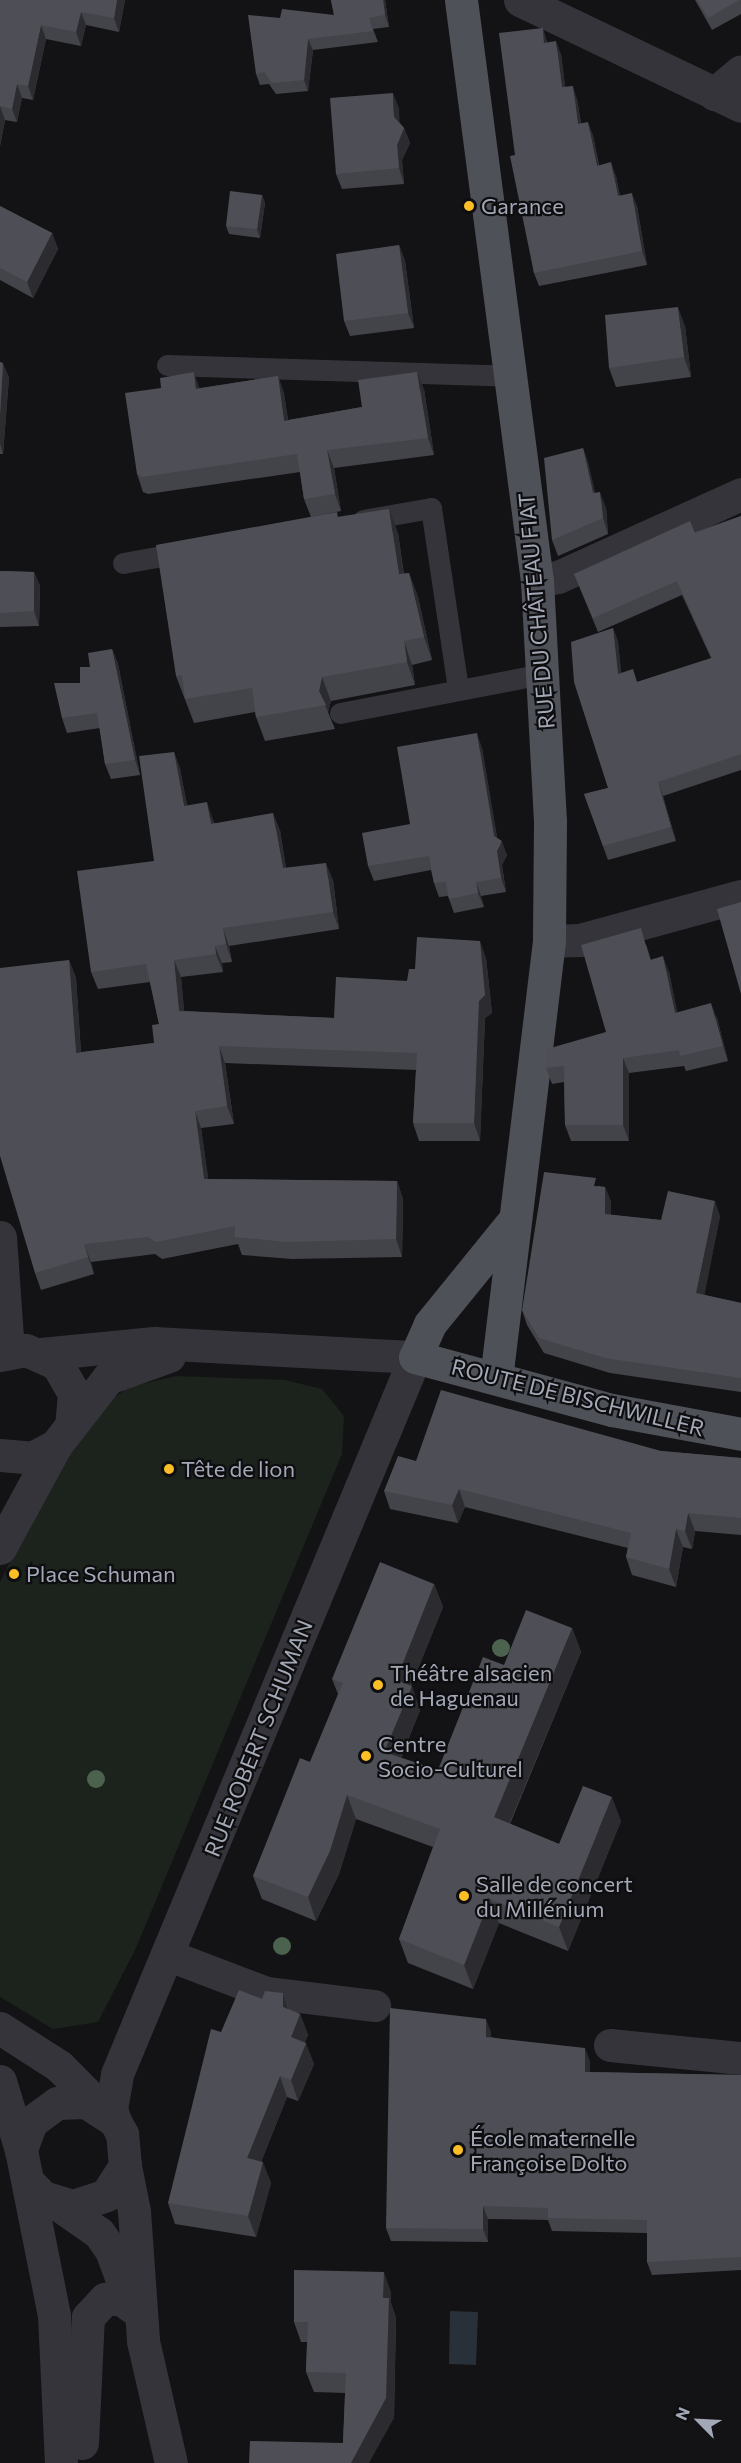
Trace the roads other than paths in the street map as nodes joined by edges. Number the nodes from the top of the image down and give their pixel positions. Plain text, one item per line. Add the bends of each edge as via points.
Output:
1 (461, 0) edge
2 (520, 0) edge
3 (741, 71) edge
4 (727, 100) edge
5 (167, 365) dead end
6 (513, 376) junction
7 (741, 494) edge
8 (340, 524) edge
9 (203, 548) edge
10 (123, 562) dead end
11 (537, 582) junction
12 (542, 674) junction
13 (458, 688) junction
14 (340, 713) dead end
15 (741, 896) edge
16 (549, 941) junction
17 (512, 1223) junction
18 (0, 1237) edge
19 (221, 1347) junction
20 (4, 1353) edge
21 (41, 1354) junction
22 (415, 1357) junction
23 (496, 1378) junction
24 (741, 1434) edge
25 (63, 1435) junction
26 (0, 1455) edge
27 (0, 1548) edge
28 (168, 1955) junction
29 (375, 2006) dead end
30 (0, 2028) edge
31 (610, 2045) dead end
32 (741, 2058) edge
33 (0, 2081) edge
34 (109, 2115) junction
35 (21, 2150) junction
36 (125, 2166) junction
37 (29, 2183) junction
38 (56, 2203) junction
39 (136, 2241) junction
40 (120, 2295) junction
41 (143, 2341) junction
42 (61, 2463) edge
43 (80, 2463) edge
44 (171, 2463) edge

1 - 6 main road, RUE DU CHÂTEAU FIAT
2 - 4 street
3 - 4 street
5 - 6 lane
6 - 11 main road, RUE DU CHÂTEAU FIAT
7 - 11 street via 558,577
8 - 13 lane via 431,508
9 - 10 lane
11 - 12 main road, RUE DU CHÂTEAU FIAT
12 - 13 lane
12 - 16 main road, RUE DU CHÂTEAU FIAT
13 - 14 lane
15 - 16 street via 580,940
16 - 17 main road, RUE DU CHÂTEAU FIAT
17 - 22 main road via 430,1324
17 - 23 main road, RUE DU CHÂTEAU FIAT
18 - 20 street
19 - 21 street via 154,1342
19 - 22 street
19 - 25 street via 155,1359 115,1372 89,1396
20 - 21 street
21 - 25 street via 68,1377 74,1393
22 - 23 main road, ROUTE DE BISCHWILLER
22 - 28 street, RUE ROBERT SCHUMAN
23 - 24 main road, ROUTE DE BISCHWILLER via 612,1410
25 - 26 street via 32,1458
25 - 27 street
28 - 29 street via 267,1993
28 - 34 street, RUE ROBERT SCHUMAN via 117,2074
30 - 34 street via 59,2066
31 - 32 street
33 - 35 street
34 - 35 street via 86,2102 57,2103 31,2122
34 - 36 street via 122,2134
35 - 37 street
36 - 38 street via 106,2195 90,2203
36 - 39 street
37 - 38 street
37 - 42 street via 54,2315
38 - 40 street via 99,2233
39 - 40 street
39 - 41 street
40 - 41 street
40 - 43 street via 93,2308 86,2327
41 - 44 street

